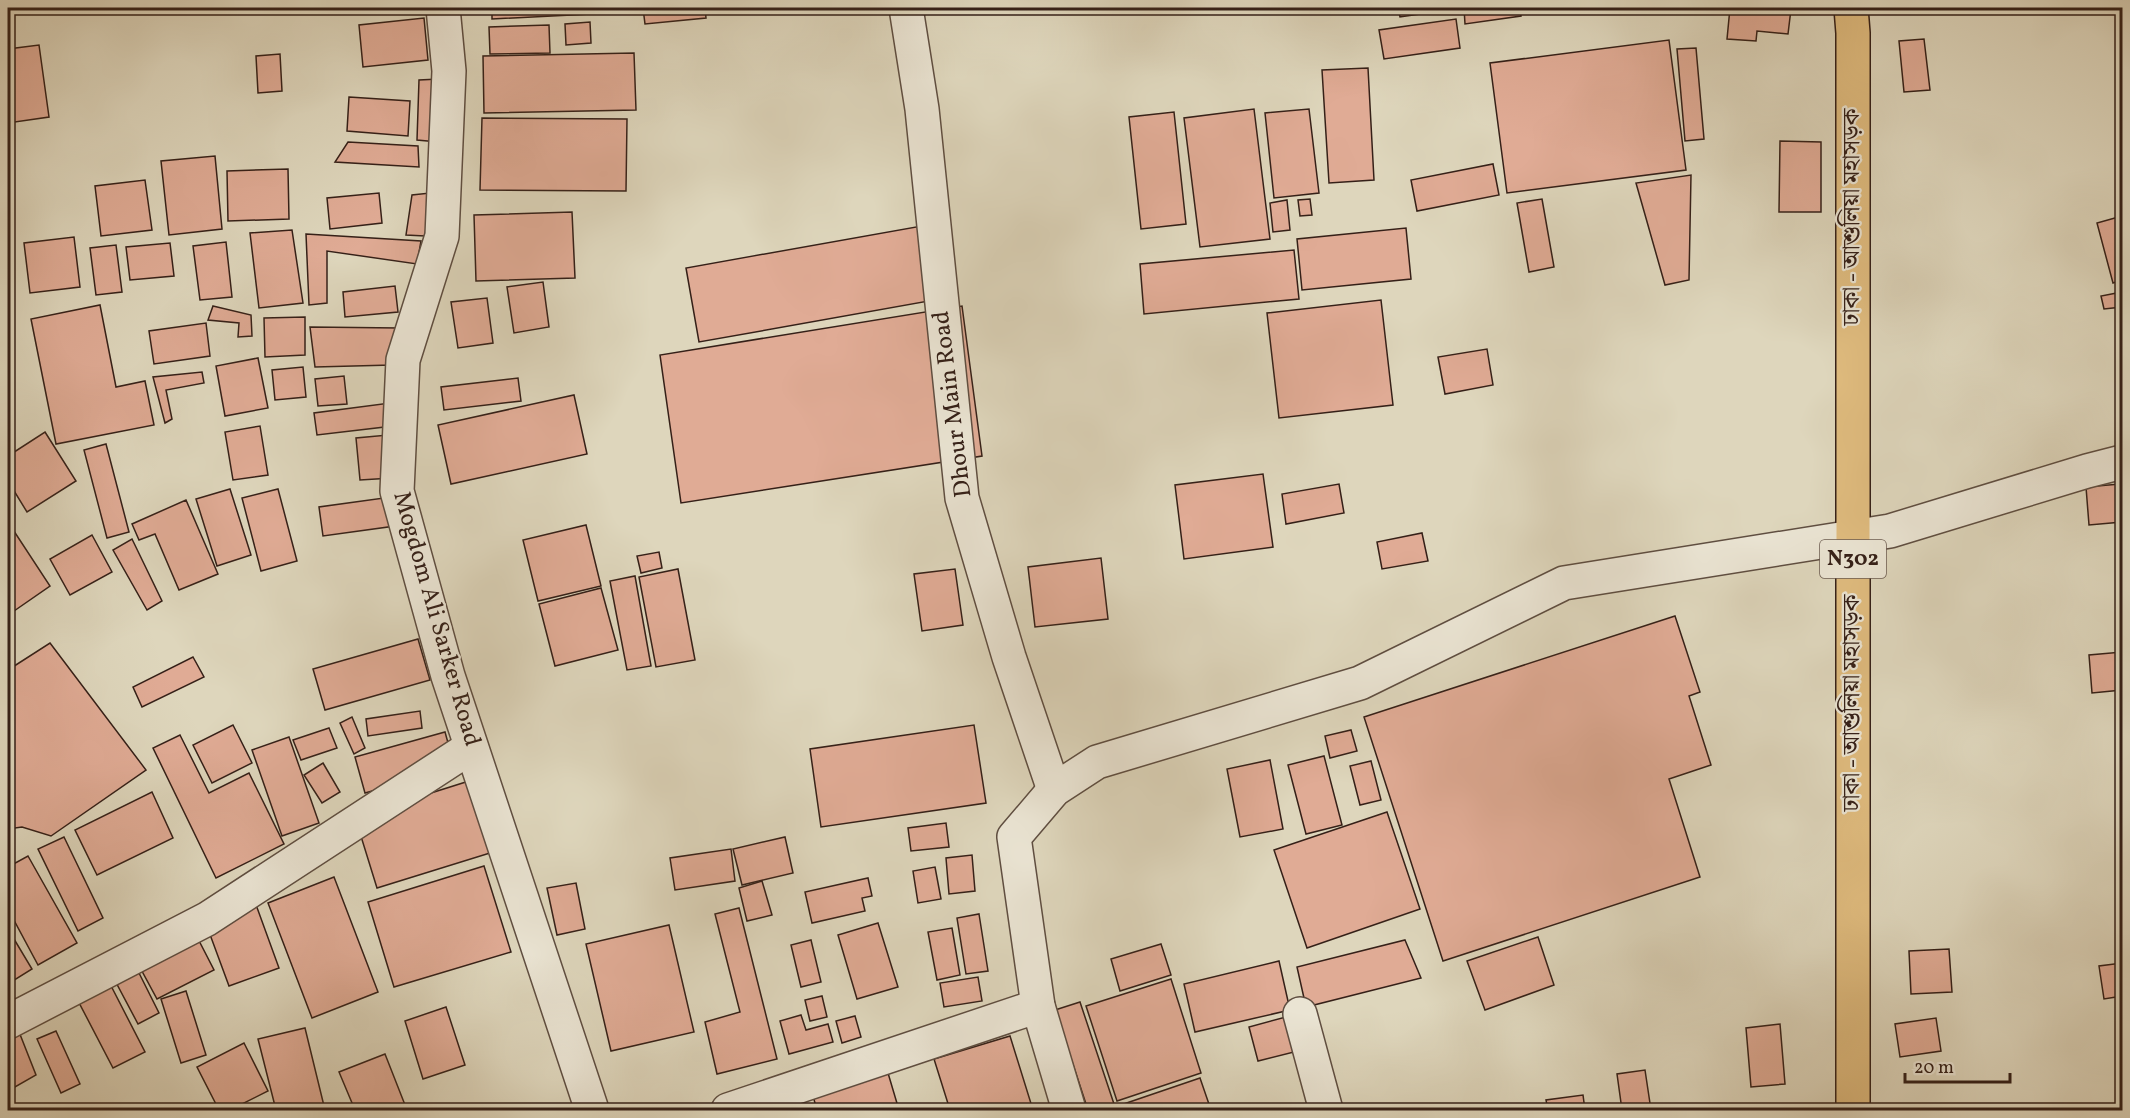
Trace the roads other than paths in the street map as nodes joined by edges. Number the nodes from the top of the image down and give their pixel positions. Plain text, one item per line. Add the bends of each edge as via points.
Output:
1 (443, 8) edge
2 (906, 8) edge
3 (1851, 8) edge
4 (2122, 462) edge
5 (1852, 538) junction
6 (471, 747) junction
7 (1054, 790) junction
8 (1038, 1006) junction
9 (1300, 1014) dead end
10 (8, 1022) edge
11 (592, 1110) edge
12 (728, 1110) edge
13 (1069, 1110) edge
14 (1326, 1110) edge
15 (1853, 1110) edge

1 - 6 street, Mogdom Ali Sarker Road via 449,71 442,236 403,360 397,491
2 - 7 street, Dhour Main Road via 922,109 962,498
3 - 5 highway, ঢাকা - আশুলিয়া মহাসড়ক / N302
4 - 5 street via 1890,531
5 - 7 street via 1564,583 1360,683 1097,762
5 - 15 highway, ঢাকা - আশুলিয়া মহাসড়ক / N302
6 - 10 street via 207,919
6 - 11 street, Mogdom Ali Sarker Road
7 - 8 street via 1014,837
8 - 12 street
8 - 13 street
9 - 14 street

